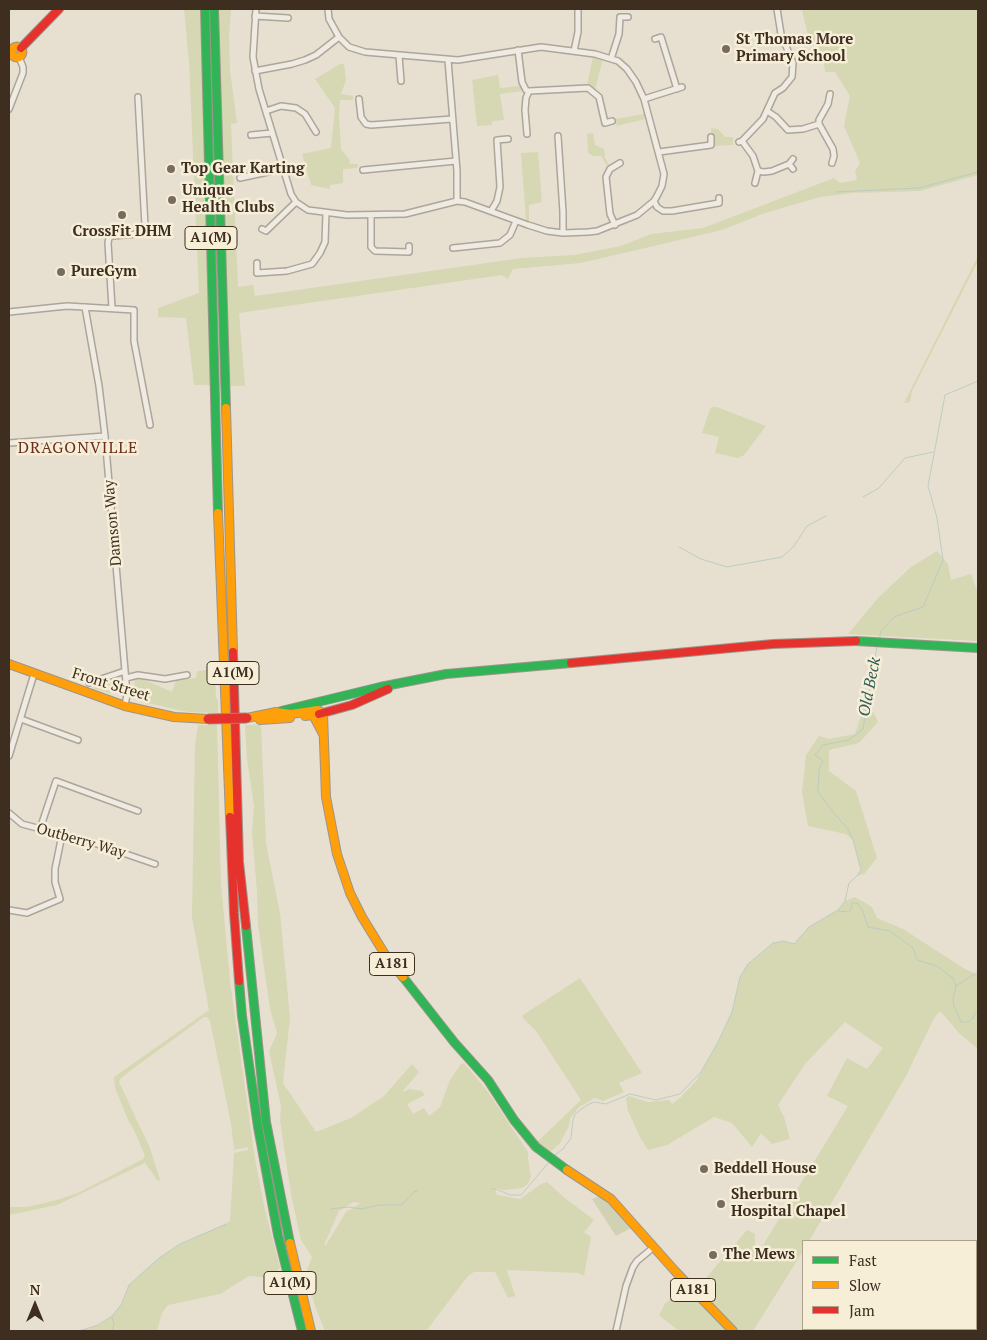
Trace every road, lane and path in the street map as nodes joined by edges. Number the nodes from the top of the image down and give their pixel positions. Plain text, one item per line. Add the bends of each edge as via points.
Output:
1 (59, 9) edge
2 (205, 9) edge
3 (214, 9) edge
4 (256, 9) edge
5 (328, 9) edge
6 (578, 9) edge
7 (776, 9) edge
8 (255, 16) junction
9 (628, 17) dead end
10 (787, 17) dead end
11 (288, 18) dead end
12 (779, 18) junction
13 (339, 37) junction
14 (655, 39) dead end
15 (518, 50) junction
16 (574, 51) junction
17 (15, 53) edge
18 (399, 56) junction
19 (611, 58) junction
20 (448, 60) junction
21 (255, 70) junction
22 (401, 81) dead end
23 (529, 91) junction
24 (830, 94) dead end
25 (138, 97) dead end
26 (359, 99) dead end
27 (644, 99) junction
28 (9, 109) edge
29 (266, 111) junction
30 (767, 111) junction
31 (452, 119) junction
32 (612, 122) dead end
33 (819, 124) junction
34 (250, 128) dead end
35 (313, 130) dead end
36 (272, 133) junction
37 (527, 134) dead end
38 (558, 136) dead end
39 (711, 137) dead end
40 (508, 139) dead end
41 (659, 152) junction
42 (793, 159) dead end
43 (456, 161) junction
44 (832, 163) dead end
45 (621, 164) dead end
46 (282, 169) junction
47 (363, 170) dead end
48 (758, 171) junction
49 (240, 178) dead end
50 (755, 183) dead end
51 (719, 198) dead end
52 (457, 201) junction
53 (296, 202) junction
54 (654, 202) junction
55 (491, 211) junction
56 (326, 213) junction
57 (371, 215) junction
58 (516, 221) junction
59 (615, 225) junction
60 (262, 229) dead end
61 (563, 232) junction
62 (409, 246) dead end
63 (453, 248) dead end
64 (257, 263) dead end
65 (85, 307) junction
66 (112, 308) junction
67 (9, 312) edge
68 (150, 425) dead end
69 (106, 436) junction
70 (9, 443) edge
71 (978, 648) edge
72 (9, 664) edge
73 (125, 671) junction
74 (34, 674) junction
75 (187, 675) dead end
76 (126, 678) junction
77 (89, 683) dead end
78 (399, 684) junction
79 (320, 702) junction
80 (125, 706) junction
81 (276, 712) junction
82 (317, 713) junction
83 (247, 718) junction
84 (20, 719) junction
85 (78, 740) dead end
86 (10, 748) edge
87 (9, 756) edge
88 (138, 811) dead end
89 (9, 814) edge
90 (40, 829) junction
91 (62, 835) junction
92 (155, 864) dead end
93 (9, 910) edge
94 (654, 1247) junction
95 (302, 1331) edge
96 (311, 1331) edge
97 (616, 1331) edge
98 (733, 1331) edge

1 - 17 main road
2 - 95 main road, A1(M) via 216,468 234,913 242,1016 258,1127 280,1242
3 - 96 main road, A1(M) via 239,862 266,1122
4 - 8 street
5 - 13 street via 329,19
6 - 16 street
7 - 12 street
8 - 11 street
8 - 21 street
9 - 19 street via 620,17 619,34
10 - 12 street
12 - 30 street via 781,34 793,63 792,78 775,93
13 - 18 street via 349,47 360,51
13 - 21 street via 305,60
14 - 27 street via 661,37 679,88
15 - 16 street via 541,47
15 - 20 street
15 - 23 street via 522,82
16 - 19 street
17 - 28 street via 23,73
18 - 20 street
18 - 22 street
19 - 27 street via 630,73
20 - 31 street
21 - 29 street
23 - 32 street via 588,88 599,97 605,123
23 - 37 street via 525,110
24 - 33 street via 831,104 820,115
25 - 66 street via 145,226 137,234 109,238
26 - 31 street via 366,124
27 - 41 street
29 - 35 street via 281,106 296,108 305,114
29 - 36 street
30 - 33 street via 788,130
30 - 48 street via 740,142 753,156
31 - 43 street
33 - 44 street via 837,157
34 - 36 street via 251,136
36 - 46 street
38 - 61 street
39 - 41 street via 711,145
40 - 55 street via 497,140 500,187
41 - 54 street via 663,179
42 - 48 street via 791,167
43 - 47 street
43 - 52 street
45 - 59 street via 610,169 606,177 610,214
46 - 49 street
46 - 53 street
48 - 50 street
51 - 54 street via 720,203 672,212 663,210
52 - 55 street
52 - 57 street via 418,212
53 - 56 street via 308,210
53 - 60 street via 267,230
54 - 59 street via 637,215
55 - 58 street
56 - 57 street
56 - 64 street via 325,242 312,264 287,271 257,273
57 - 62 street via 371,247 375,251 410,252
58 - 61 street via 547,231
58 - 63 street via 510,235 500,244
59 - 61 street via 597,231
65 - 66 street
65 - 67 street
65 - 69 street, Damson Way
66 - 68 street via 134,310 134,341
69 - 70 street
69 - 73 street, Damson Way
71 - 78 main road via 849,641 773,644 456,674
72 - 74 main road, Front Street
73 - 76 street, Damson Way
73 - 77 street
74 - 80 main road, Front Street
74 - 84 street
75 - 76 street via 160,679 138,675
76 - 80 street, Damson Way
78 - 79 main road
78 - 82 main road via 352,704
79 - 81 main road
79 - 82 main road
80 - 83 main road, Front Street, bridge via 174,717
81 - 82 main road
81 - 83 main road
82 - 83 main road via 264,720
82 - 94 main road, A181 via 323,734 326,797 337,854 362,917 386,956 488,1080 514,1120 545,1154 611,1199
84 - 85 street
84 - 86 street
86 - 87 street
88 - 90 street via 56,781
89 - 90 street, Outberry Way via 22,824
90 - 91 street, Outberry Way
91 - 92 street, Outberry Way
91 - 93 street via 55,869 60,899 27,913
94 - 97 street via 633,1267
94 - 98 main road, A181

